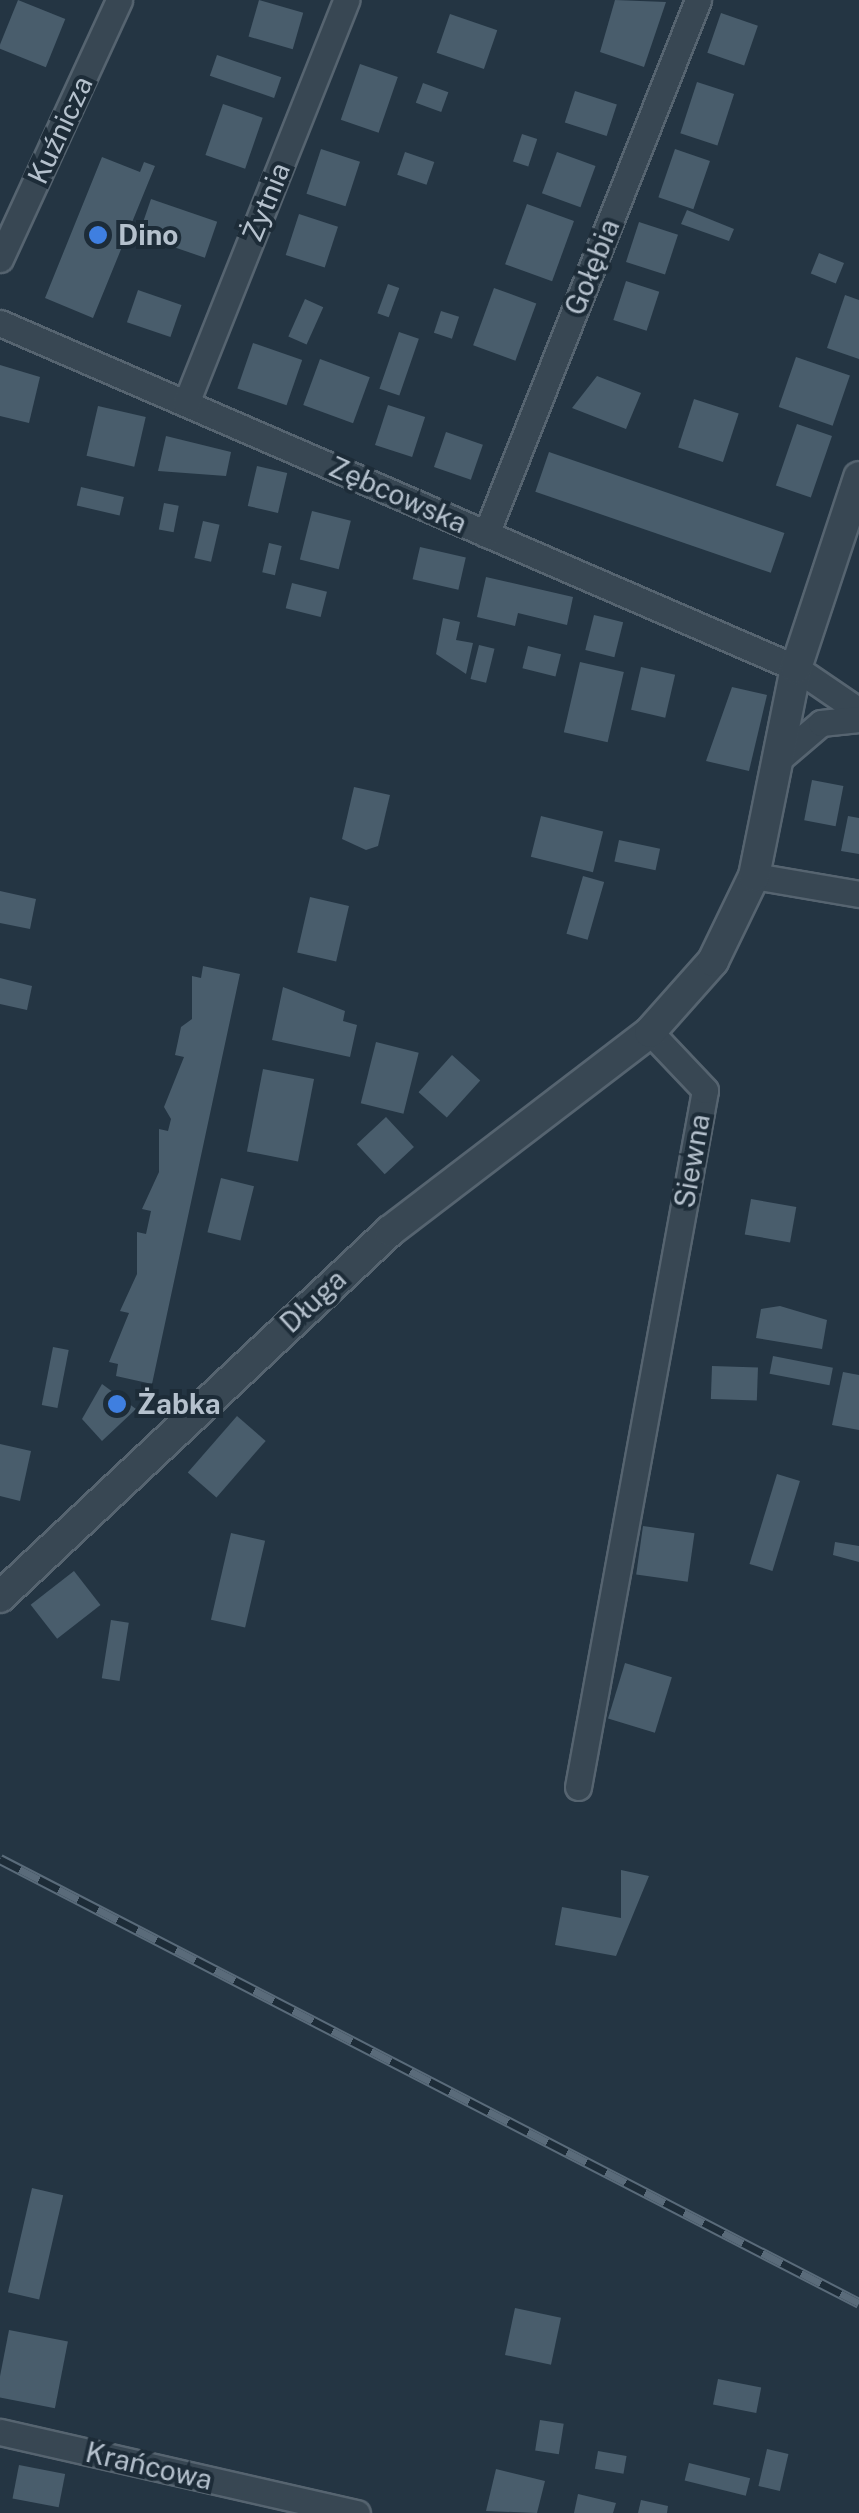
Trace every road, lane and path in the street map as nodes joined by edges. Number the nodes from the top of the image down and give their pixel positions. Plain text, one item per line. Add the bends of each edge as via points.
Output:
1 (119, 0) edge
2 (346, 0) edge
3 (698, 0) edge
4 (0, 259) edge
5 (0, 323) edge
6 (186, 403) junction
7 (859, 477) edge
8 (486, 534) junction
9 (796, 668) junction
10 (859, 711) edge
11 (859, 718) edge
12 (780, 758) junction
13 (754, 876) junction
14 (859, 894) edge
15 (650, 1032) junction
16 (0, 1597) edge
17 (578, 1787) dead end
18 (0, 2432) edge
19 (357, 2513) edge

1 - 4 street, Kuźnicza
2 - 6 street, Żytnia
3 - 8 street, Gołębia
5 - 6 street, Zębcowska
6 - 8 street, Zębcowska
7 - 9 street
8 - 9 street, Zębcowska
9 - 10 street, Zębcowska
9 - 12 street
11 - 12 street via 821,723
12 - 13 street
13 - 14 street
13 - 15 street via 713,962
15 - 16 street, Długa via 390,1231
15 - 17 street, Siewna via 705,1090
18 - 19 street, Krańcowa

